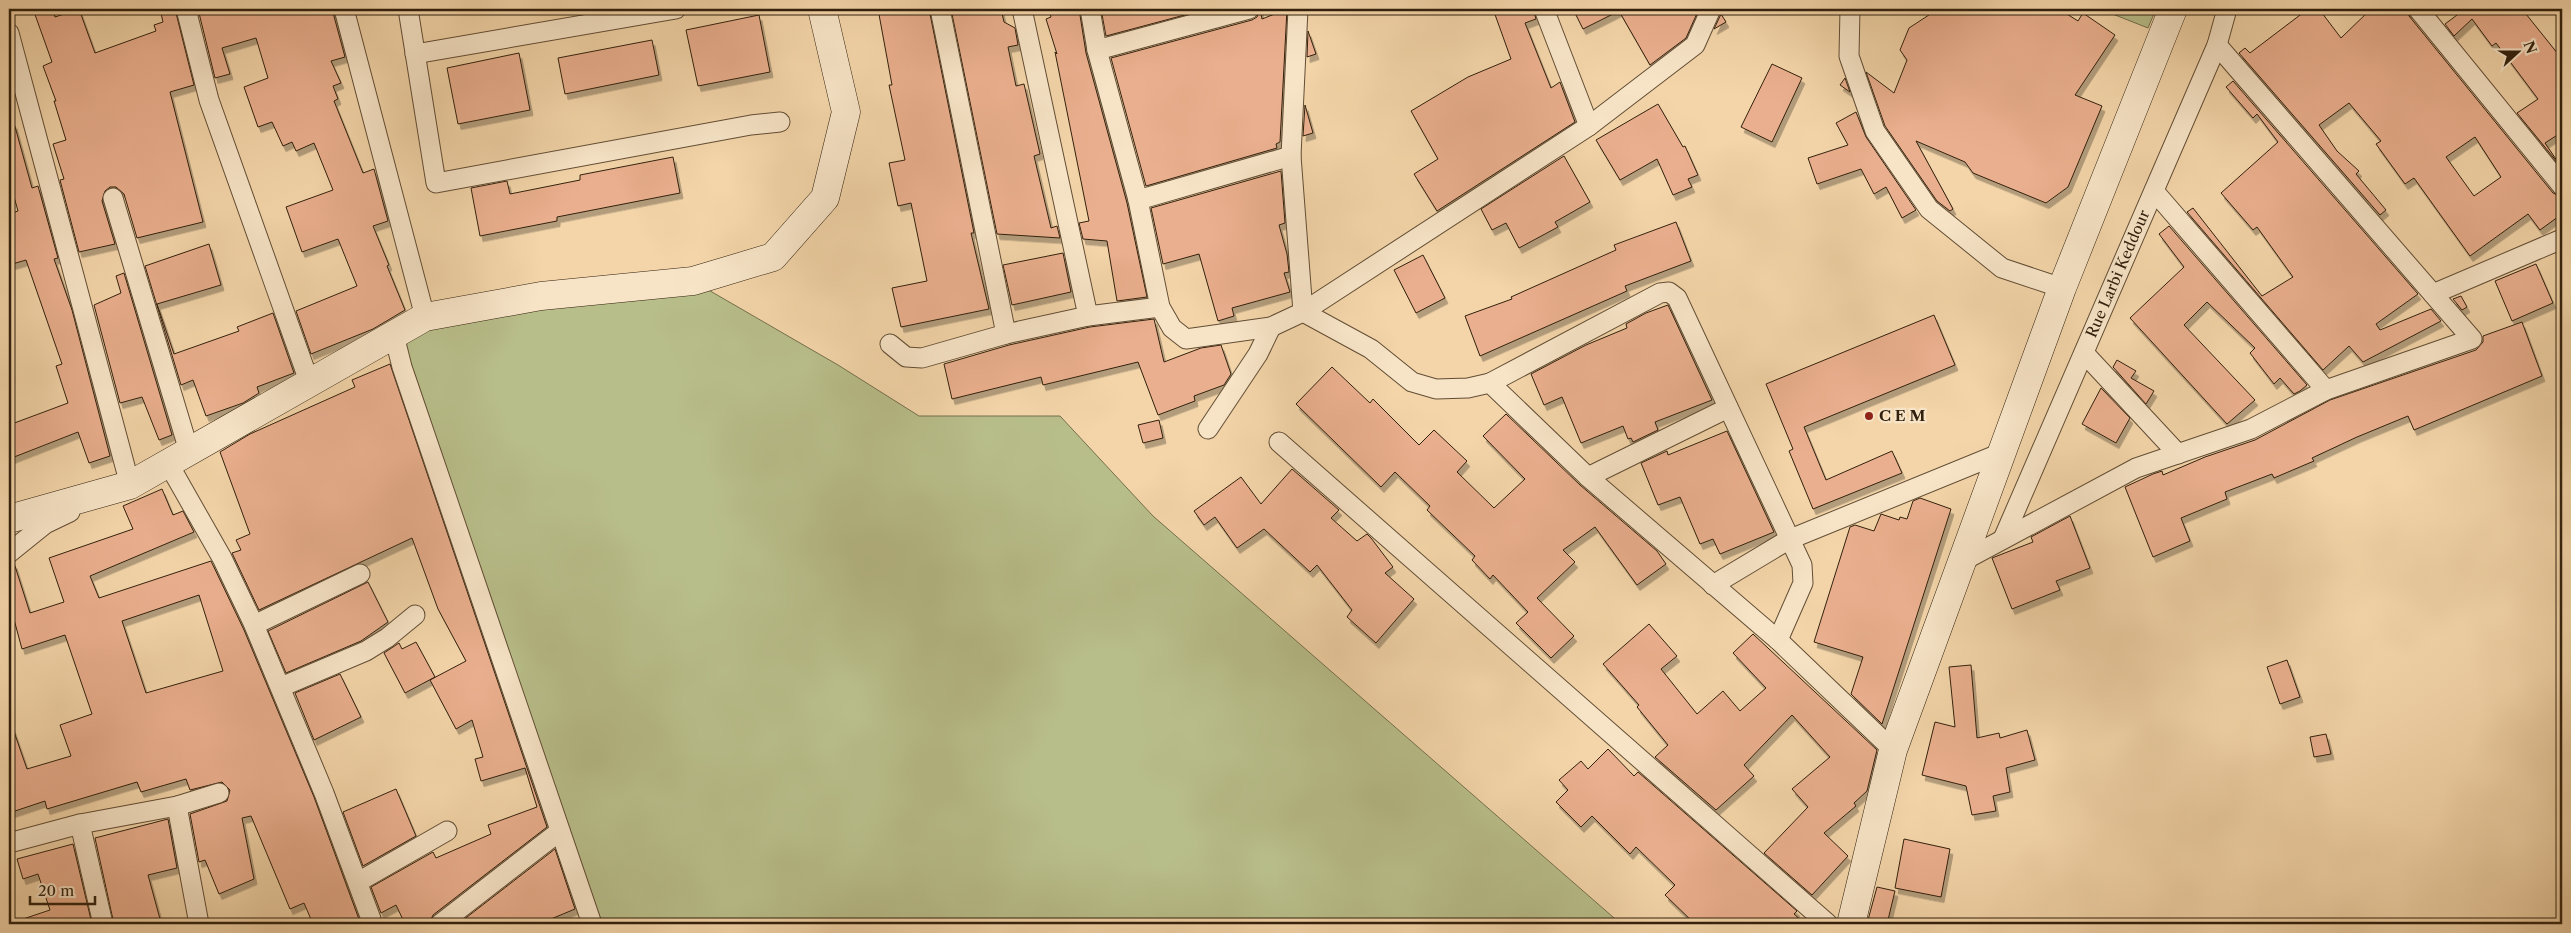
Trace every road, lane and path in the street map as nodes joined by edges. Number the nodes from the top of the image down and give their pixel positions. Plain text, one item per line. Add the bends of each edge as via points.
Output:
1 (186, 9) edge
2 (344, 9) edge
3 (408, 9) edge
4 (676, 9) edge
5 (822, 9) edge
6 (940, 9) edge
7 (1022, 9) edge
8 (1090, 9) edge
9 (1249, 9) edge
10 (1298, 9) edge
11 (1544, 9) edge
12 (1711, 9) edge
13 (1850, 9) edge
14 (2173, 9) edge
15 (2227, 9) edge
16 (2418, 9) edge
17 (9, 33) edge
18 (2217, 45) junction
19 (1097, 50) junction
20 (415, 54) junction
21 (780, 122) dead end
22 (1589, 126) junction
23 (1291, 156) junction
24 (2562, 186) edge
25 (2154, 191) junction
26 (113, 198) dead end
27 (1138, 200) junction
28 (2562, 240) edge
29 (2062, 288) junction
30 (2433, 294) junction
31 (1160, 308) junction
32 (1302, 312) junction
33 (1088, 316) junction
34 (426, 317) junction
35 (1271, 327) junction
36 (394, 334) junction
37 (1006, 334) junction
38 (890, 344) dead end
39 (2084, 353) junction
40 (1490, 383) junction
41 (310, 384) junction
42 (2326, 390) junction
43 (1728, 408) junction
44 (1208, 429) dead end
45 (1279, 442) dead end
46 (2001, 453) junction
47 (2178, 454) junction
48 (178, 457) junction
49 (1588, 477) junction
50 (130, 485) junction
51 (9, 519) edge
52 (2003, 539) junction
53 (1788, 540) junction
54 (9, 553) edge
55 (1961, 562) junction
56 (360, 574) dead end
57 (1713, 585) junction
58 (415, 615) dead end
59 (254, 625) junction
60 (1778, 640) junction
61 (281, 687) junction
62 (1893, 750) junction
63 (219, 793) dead end
64 (176, 806) junction
65 (80, 824) junction
66 (447, 831) dead end
67 (560, 832) junction
68 (9, 844) edge
69 (358, 882) junction
70 (371, 919) dead end
71 (586, 922) edge
72 (103, 924) edge
73 (199, 924) edge
74 (440, 924) edge
75 (1828, 924) edge
76 (1851, 924) edge

1 - 41 street via 209,100
2 - 34 street
3 - 20 street
4 - 20 street
5 - 34 main road via 846,112 825,198 773,257 693,281 541,296
6 - 37 street
7 - 33 street
8 - 19 street
9 - 19 street
10 - 23 street
11 - 22 street
12 - 22 street via 1695,45
13 - 29 street via 1849,56 1875,131 1929,209 2002,268
14 - 29 main road
15 - 18 street, Rue Larbi Keddour
16 - 24 street
17 - 50 street
18 - 25 street, Rue Larbi Keddour
18 - 30 street
19 - 27 street
20 - 21 street via 436,184
22 - 32 street
23 - 27 street
23 - 32 street
25 - 39 street, Rue Larbi Keddour
25 - 42 street
26 - 48 street
27 - 31 street
28 - 30 street
29 - 46 main road
30 - 42 street via 2472,339
31 - 33 street
31 - 35 street via 1172,328 1186,339
32 - 35 street
32 - 40 street via 1371,349 1412,382 1436,389 1468,388
33 - 37 street
34 - 36 main road
35 - 44 street via 1258,354
36 - 41 main road
36 - 67 street via 402,367
37 - 38 street via 922,358 906,357
39 - 47 street
39 - 52 street, Rue Larbi Keddour
40 - 43 street via 1660,292 1669,292 1677,298
40 - 49 street
41 - 48 main road
42 - 47 street via 2251,430
43 - 49 street
43 - 53 street
45 - 75 street
46 - 53 street
46 - 55 main road
47 - 52 street via 2136,468
48 - 50 main road
48 - 59 street
49 - 57 street
50 - 51 main road
50 - 54 street via 45,524
52 - 55 street
53 - 57 street
53 - 60 street via 1802,566 1803,583
55 - 62 main road
56 - 59 street
57 - 60 street
58 - 61 street via 366,651
59 - 61 street
60 - 62 street
61 - 69 street
62 - 76 main road
63 - 64 street
64 - 65 street
64 - 73 street
65 - 68 street
65 - 72 street
66 - 69 street
67 - 71 street
67 - 74 street
69 - 70 street

